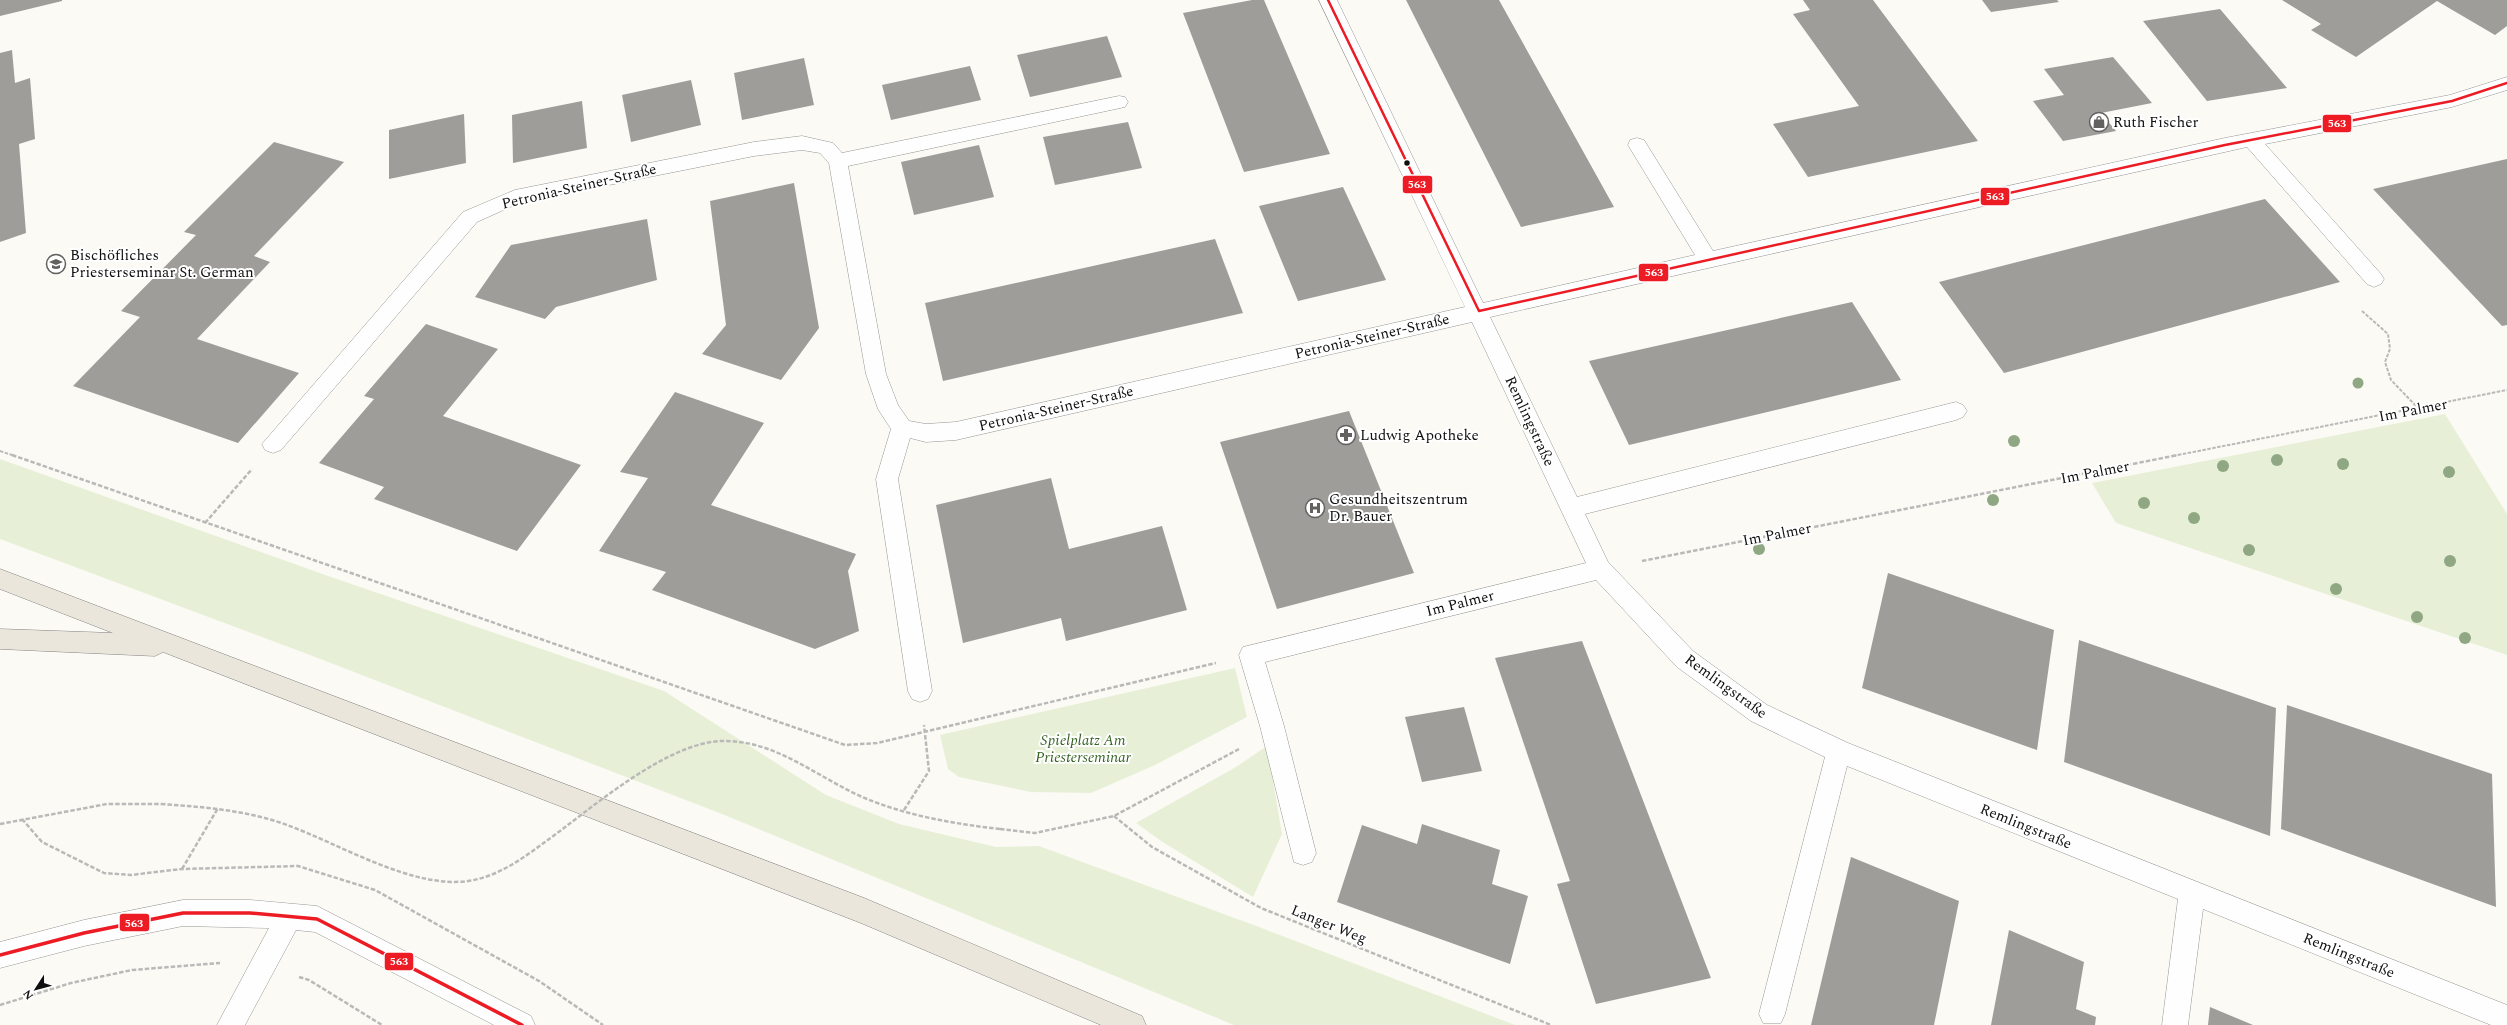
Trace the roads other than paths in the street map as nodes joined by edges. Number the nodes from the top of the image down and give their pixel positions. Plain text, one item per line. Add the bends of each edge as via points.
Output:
1 (1328, 0) edge
2 (2507, 82) edge
3 (1119, 102) dead end
4 (2252, 141) junction
5 (1637, 145) dead end
6 (838, 162) junction
7 (1708, 260) junction
8 (2374, 279) dead end
9 (1479, 312) junction
10 (1956, 411) dead end
11 (902, 428) junction
12 (273, 444) road end
13 (1571, 508) junction
14 (1600, 569) junction
15 (0, 580) edge
16 (0, 639) edge
17 (172, 646) junction
18 (920, 691) dead end
19 (1839, 751) junction
20 (1303, 853) dead end
21 (2192, 892) junction
22 (289, 916) junction
23 (6, 951) edge
24 (1772, 1014) dead end
25 (2507, 1018) edge
26 (230, 1025) edge
27 (522, 1025) edge
28 (1133, 1025) edge
29 (2176, 1025) edge

1 - 9 street, Remlingstraße
2 - 4 street, Petronia-Steiner-Straße via 2452,101
3 - 6 street
4 - 7 street, Petronia-Steiner-Straße
4 - 8 street
5 - 7 street
6 - 11 street via 876,374 890,409
6 - 12 street, Petronia-Steiner-Straße via 826,148 802,143 754,149 514,198 488,207 470,217
7 - 9 street, Petronia-Steiner-Straße
9 - 11 street, Petronia-Steiner-Straße via 956,431 926,433
9 - 13 street, Remlingstraße
10 - 13 street
11 - 18 street via 887,479
13 - 14 street, Remlingstraße
14 - 19 street, Remlingstraße via 1685,658 1759,713
14 - 20 street, Im Palmer via 1251,654 1272,726
15 - 17 main road
16 - 17 main road
17 - 28 main road via 864,911
19 - 21 street, Remlingstraße
19 - 24 street
21 - 25 street, Remlingstraße
21 - 29 street
22 - 23 street via 183,913
22 - 26 street
22 - 27 street via 317,919

